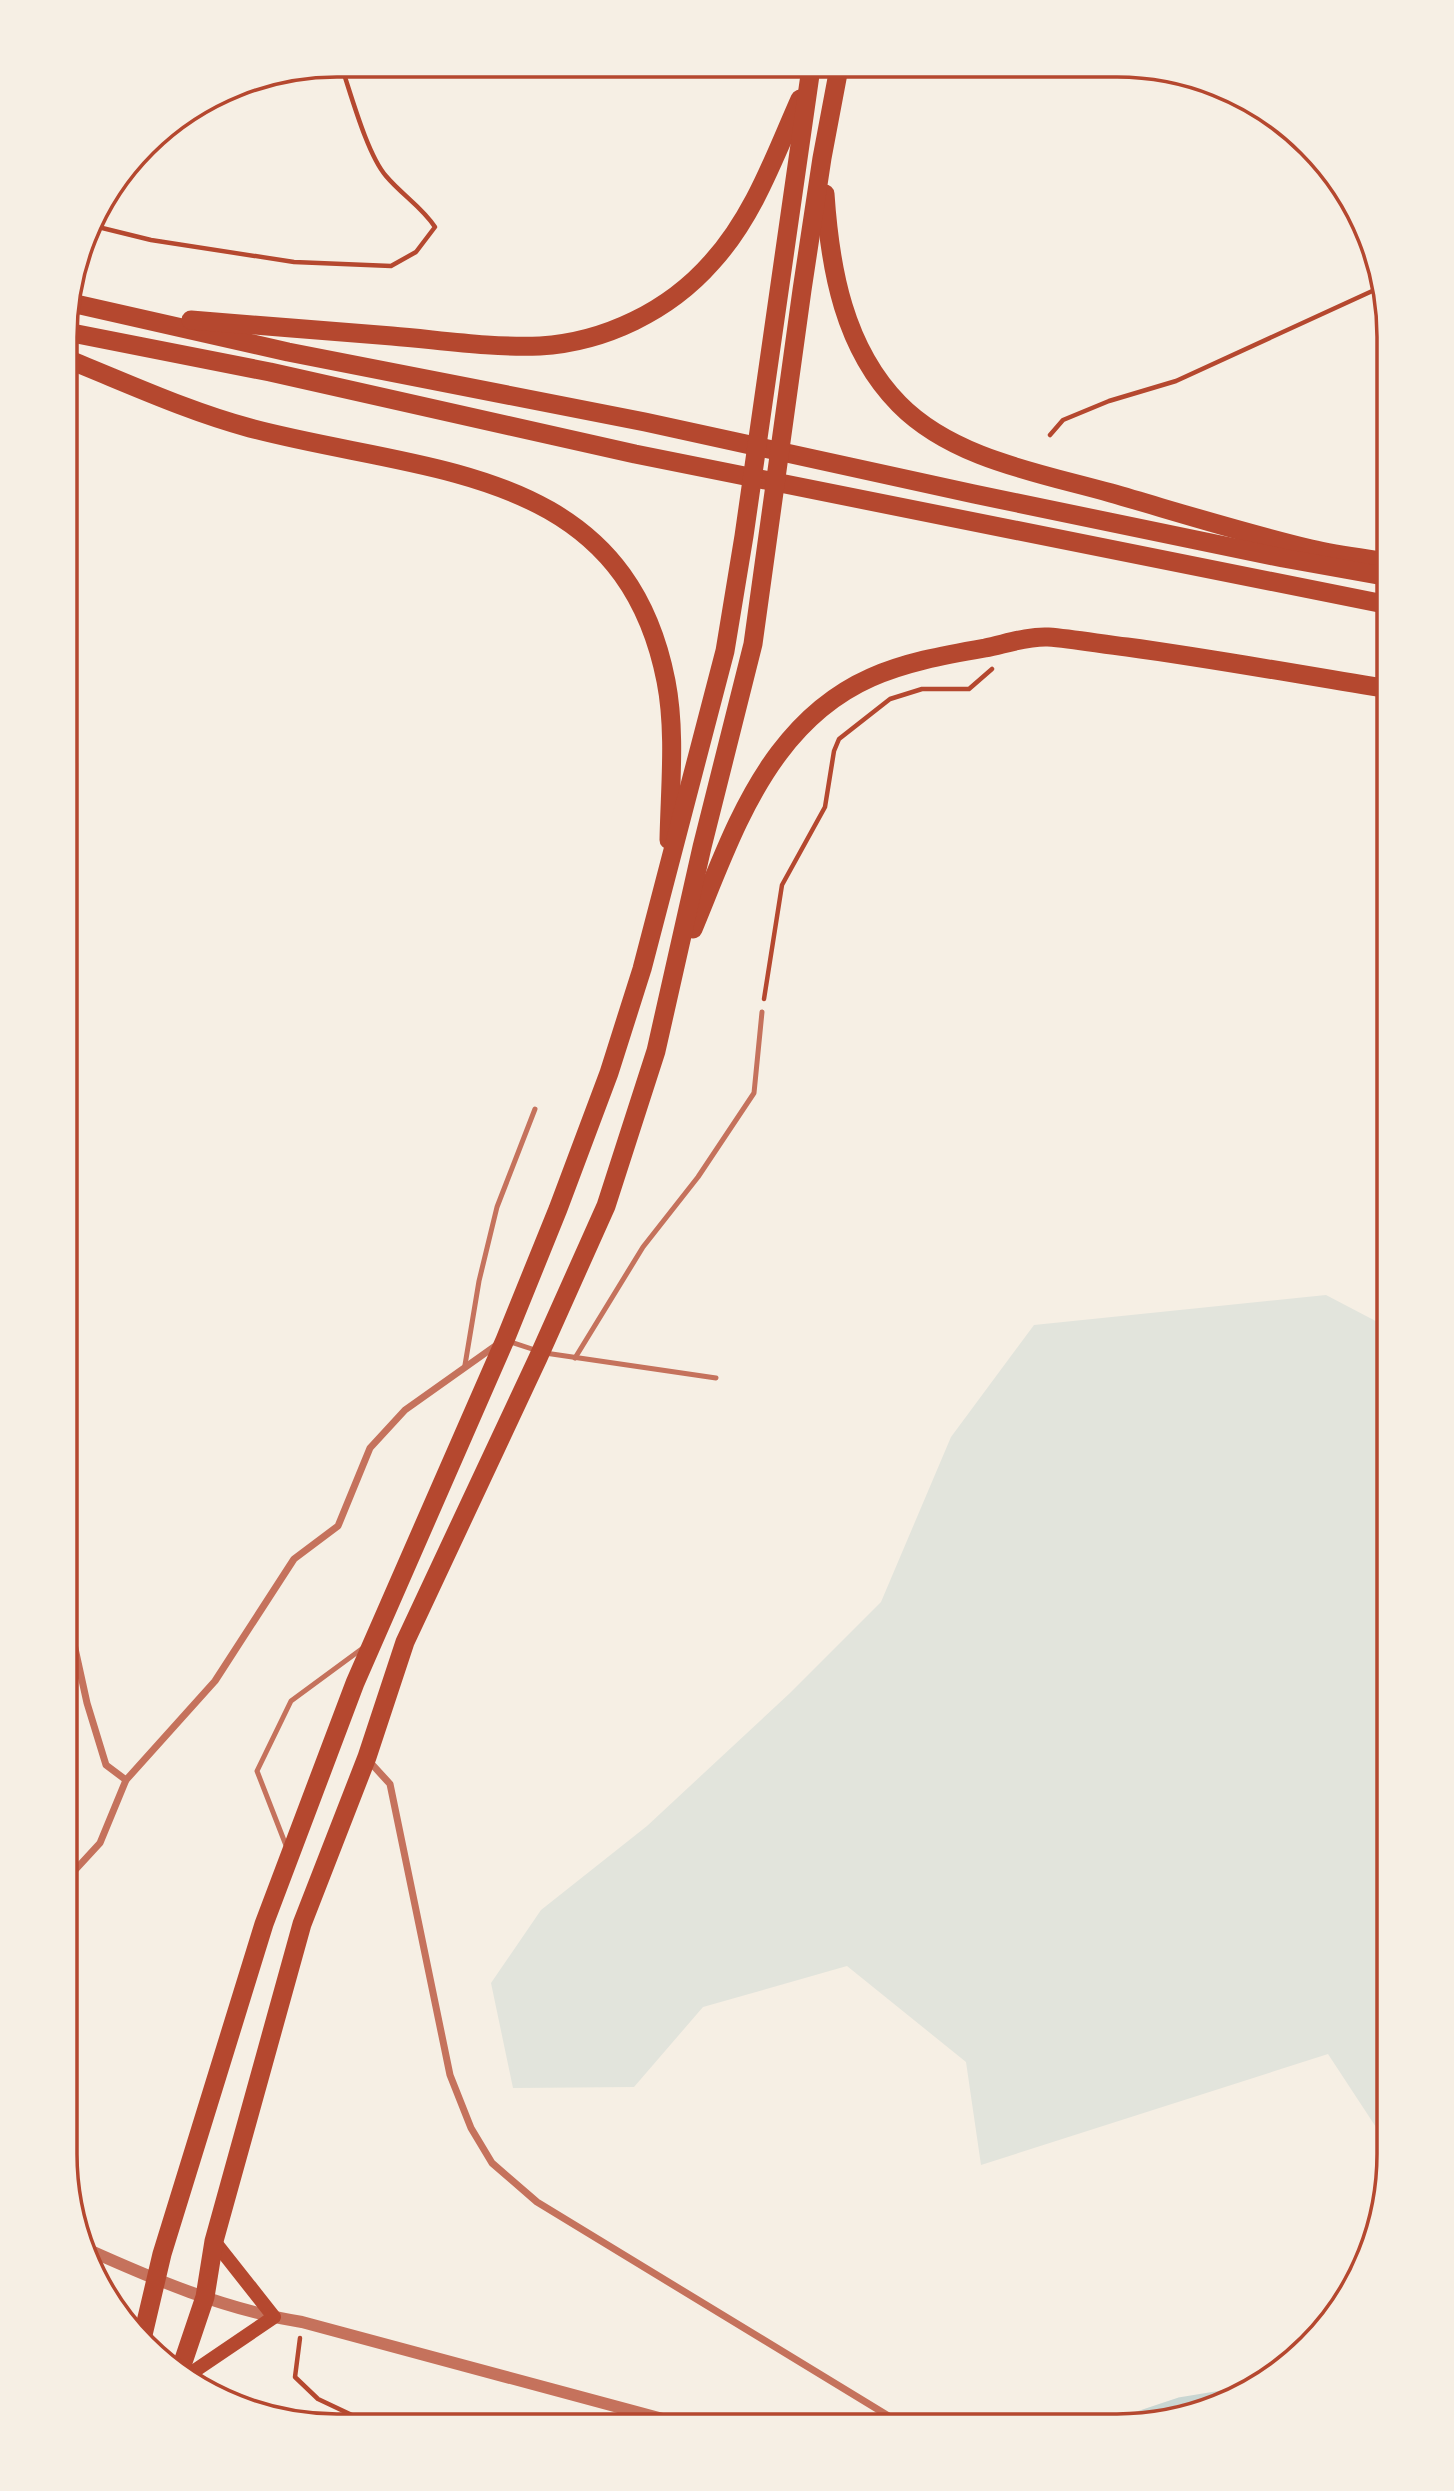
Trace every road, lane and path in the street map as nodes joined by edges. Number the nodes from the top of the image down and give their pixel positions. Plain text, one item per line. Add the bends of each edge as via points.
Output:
1 (345, 77) edge
2 (808, 77) edge
3 (809, 77) edge
4 (837, 77) edge
5 (822, 158) junction
6 (101, 228) edge
7 (1373, 292) edge
8 (79, 305) edge
9 (120, 314) junction
10 (77, 334) edge
11 (77, 363) edge
12 (1050, 435) dead end
13 (1377, 560) edge
14 (1377, 575) edge
15 (1377, 604) edge
16 (992, 669) dead end
17 (1377, 687) edge
18 (669, 870) junction
19 (674, 975) junction
20 (762, 1012) joint
21 (535, 1109) dead end
22 (505, 1340) junction
23 (541, 1352) junction
24 (575, 1358) junction
25 (465, 1365) junction
26 (716, 1378) dead end
27 (374, 1640) junction
28 (77, 1658) edge
29 (367, 1758) junction
30 (126, 1780) junction
31 (290, 1854) junction
32 (77, 1868) edge
33 (214, 2241) junction
34 (97, 2254) edge
35 (156, 2280) junction
36 (205, 2297) junction
37 (274, 2317) junction
38 (302, 2322) junction
39 (145, 2328) edge
40 (183, 2363) edge
41 (194, 2371) edge
42 (350, 2414) edge
43 (644, 2414) edge
44 (885, 2414) edge

1 - 6 path via 385,175 435,227 416,252 391,266 294,262
2 - 9 highway via 752,205 713,262 666,303 613,331 540,346
3 - 18 highway via 725,651
4 - 5 highway
5 - 13 highway via 826,218 840,301 866,361 916,420 960,447 992,459 1312,549
5 - 19 highway via 753,643
7 - 12 path via 1176,381 1063,420
8 - 9 highway
9 - 14 highway
10 - 15 highway via 635,454
11 - 18 highway via 192,410 250,428 497,485 575,526 617,569 648,621 658,651 671,722
16 - 20 path via 970,689 922,689 890,699 839,739 825,807 782,885
17 - 19 highway via 1045,637 931,657 878,673 846,690 780,751 732,836
18 - 22 highway via 609,1073
19 - 23 highway via 656,1051 606,1206
20 - 24 lane via 754,1093 698,1177 643,1247
21 - 25 lane via 497,1207
22 - 23 lane
22 - 25 street
22 - 27 highway
23 - 24 lane
23 - 29 highway via 405,1642
24 - 26 lane
25 - 30 street via 405,1410 370,1448 338,1526 294,1559 215,1681
27 - 31 highway
27 - 31 lane via 291,1701 257,1771
28 - 30 street via 106,1765
29 - 33 highway via 302,1924
29 - 44 street via 390,1784 450,2076 471,2128 492,2163 537,2202
30 - 32 street via 100,1843
31 - 35 highway via 215,2079
33 - 36 highway
33 - 37 main road
34 - 35 street
35 - 36 street
35 - 39 highway
36 - 37 street
36 - 40 highway
37 - 38 street
37 - 41 main road
38 - 42 path via 295,2377 318,2399
38 - 43 street

